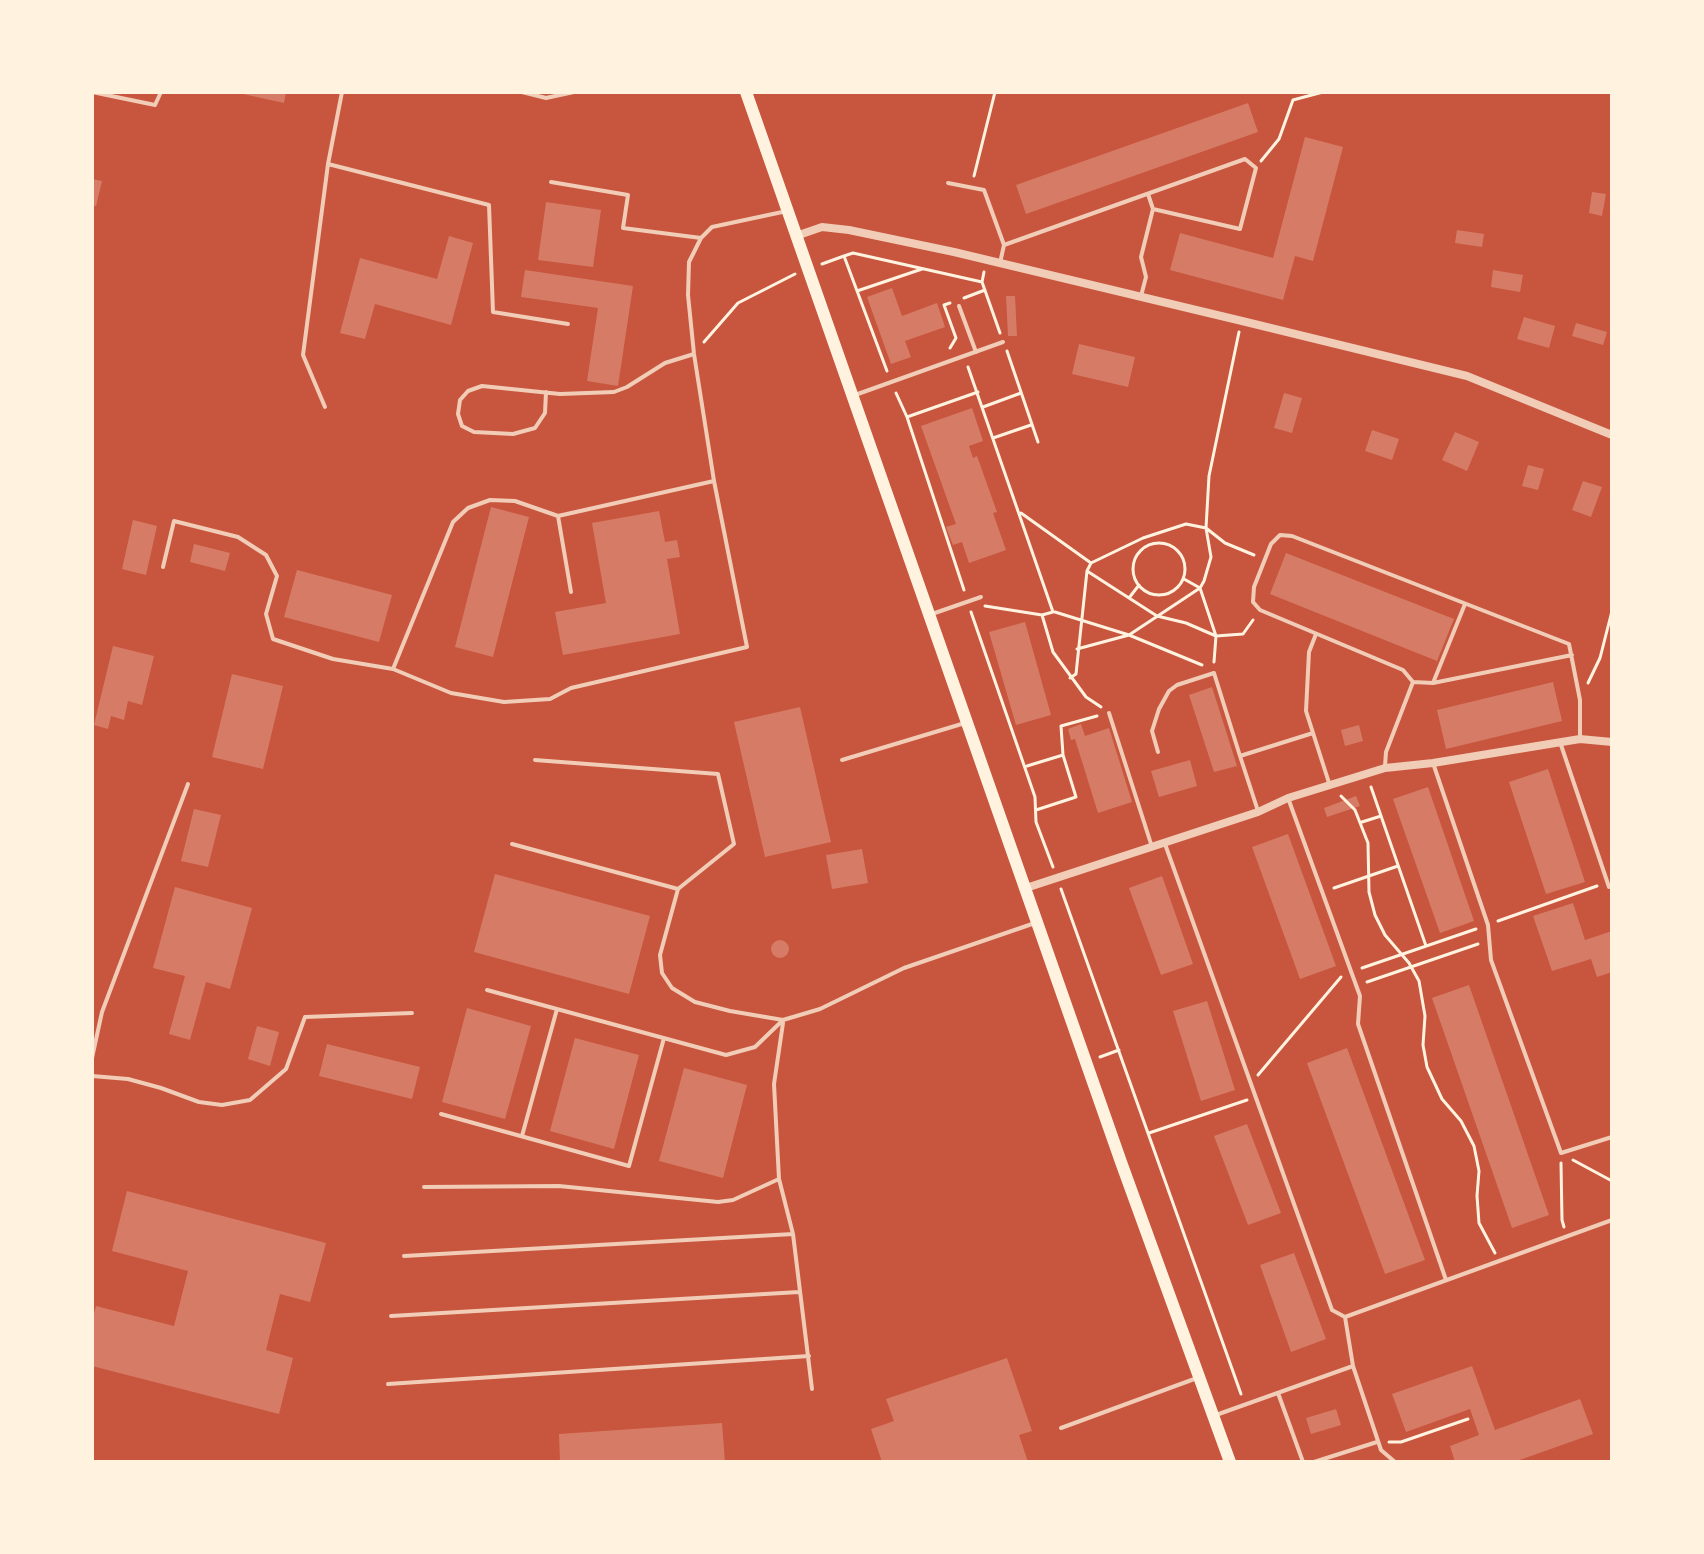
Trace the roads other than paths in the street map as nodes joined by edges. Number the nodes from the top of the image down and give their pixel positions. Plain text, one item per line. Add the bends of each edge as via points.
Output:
1 (92, 92) edge
2 (161, 92) edge
3 (342, 92) edge
4 (522, 92) edge
5 (574, 92) edge
6 (746, 92) edge
7 (328, 164) junction
8 (551, 182) dead end
9 (948, 183) dead end
10 (1147, 194) junction
11 (1153, 209) junction
12 (787, 211) junction
13 (796, 236) junction
14 (701, 238) junction
15 (1004, 245) junction
16 (1000, 263) junction
17 (1141, 296) junction
18 (959, 306) dead end
19 (568, 324) dead end
20 (1003, 342) dead end
21 (976, 352) junction
22 (694, 354) junction
23 (546, 392) junction
24 (853, 396) junction
25 (325, 407) dead end
26 (1612, 435) edge
27 (714, 481) junction
28 (558, 516) junction
29 (163, 567) dead end
30 (571, 592) dead end
31 (981, 597) dead end
32 (1465, 604) junction
33 (930, 615) junction
34 (1316, 634) junction
35 (1572, 655) junction
36 (393, 669) junction
37 (1413, 682) junction
38 (1433, 683) junction
39 (1109, 713) road end
40 (968, 722) junction
41 (1313, 733) junction
42 (1580, 739) junction
43 (1560, 742) junction
44 (1612, 742) edge
45 (1158, 752) dead end
46 (1240, 756) junction
47 (535, 760) dead end
48 (842, 760) dead end
49 (1433, 763) junction
50 (1385, 768) junction
51 (188, 784) dead end
52 (1330, 786) junction
53 (1288, 798) junction
54 (1258, 812) junction
55 (1165, 843) junction
56 (512, 844) dead end
57 (1152, 847) junction
58 (1608, 884) road end
59 (1026, 888) junction
60 (678, 889) junction
61 (1037, 922) junction
62 (487, 990) dead end
63 (557, 1009) junction
64 (412, 1013) dead end
65 (783, 1020) junction
66 (664, 1038) junction
67 (92, 1058) edge
68 (92, 1076) edge
69 (441, 1114) dead end
70 (522, 1136) junction
71 (1612, 1137) edge
72 (779, 1179) junction
73 (424, 1187) dead end
74 (1612, 1220) edge
75 (793, 1234) junction
76 (404, 1256) dead end
77 (1446, 1280) junction
78 (799, 1292) junction
79 (391, 1316) dead end
80 (1345, 1317) junction
81 (809, 1356) junction
82 (1353, 1366) junction
83 (1199, 1377) junction
84 (388, 1384) dead end
85 (812, 1389) dead end
86 (1278, 1393) junction
87 (1214, 1416) junction
88 (1061, 1428) dead end
89 (1378, 1442) junction
90 (1230, 1462) edge
91 (1303, 1462) edge
92 (1314, 1462) edge
93 (1395, 1462) edge

1 - 2 lane via 155,105
3 - 7 lane
4 - 5 lane via 546,98
6 - 12 main road
7 - 19 lane via 489,205 493,312
7 - 25 lane via 303,355
8 - 14 lane via 628,195 623,228
9 - 15 lane via 984,190
10 - 11 lane
10 - 11 lane via 1245,159 1256,168 1240,229
10 - 15 lane
11 - 17 lane via 1141,257 1146,277
12 - 13 main road
12 - 14 lane via 712,227
13 - 16 street via 822,227 849,230
13 - 24 main road
14 - 22 lane via 689,262
15 - 16 lane
16 - 17 street
17 - 26 street via 1467,376
18 - 21 lane
20 - 21 lane
21 - 24 lane
22 - 23 lane via 665,363 614,392
22 - 27 lane
23 - 23 lane via 482,386 460,400 458,414 462,426 474,432 513,434 535,428 545,413
24 - 33 main road
27 - 28 lane
27 - 36 lane via 747,647 571,688 550,699 504,702 451,693
28 - 30 lane
28 - 36 lane via 515,501 490,500 468,508 453,522
29 - 36 lane via 174,521 238,537 266,555 277,576 266,614 273,639 333,659
31 - 33 lane
32 - 34 lane via 1280,535 1271,544 1253,602
32 - 35 lane via 1569,644
32 - 38 lane
33 - 40 main road
34 - 37 lane via 1403,670
34 - 41 lane via 1309,652 1306,711
35 - 38 lane
35 - 42 lane
37 - 38 lane
37 - 50 lane via 1386,752
39 - 57 lane
40 - 48 lane
40 - 59 main road
41 - 46 lane
41 - 52 lane
42 - 43 street
42 - 44 street
43 - 49 street
43 - 58 lane
45 - 46 lane via 1152,731 1169,691 1214,673
46 - 54 lane
47 - 60 lane via 718,774 734,844
49 - 50 street
49 - 71 lane via 1488,925 1491,960 1561,1153
50 - 52 street
51 - 67 lane via 102,1012
52 - 53 street
53 - 54 street
53 - 77 lane via 1352,971 1360,996 1358,1024
54 - 55 street
55 - 57 street
55 - 80 lane via 1332,1310
56 - 60 lane
57 - 59 street
59 - 61 main road
60 - 65 lane via 660,955 662,973 672,988 695,1002
61 - 65 lane via 904,968 820,1009
61 - 83 main road
62 - 63 lane
63 - 66 lane
63 - 70 lane
64 - 68 lane via 305,1017 286,1069 250,1100 210,1104 128,1079
65 - 66 lane via 755,1047 726,1055
65 - 72 lane via 774,1084
66 - 70 lane via 629,1166
69 - 70 lane
72 - 73 lane via 718,1202 559,1186
72 - 75 lane
74 - 77 lane
75 - 76 lane
75 - 78 lane
77 - 80 lane
78 - 79 lane
78 - 81 lane
80 - 82 lane
81 - 84 lane
81 - 85 lane
82 - 86 lane
82 - 89 lane
83 - 87 main road
83 - 88 lane
86 - 87 lane
86 - 91 lane
87 - 90 main road
89 - 92 lane
89 - 93 lane via 1383,1455

